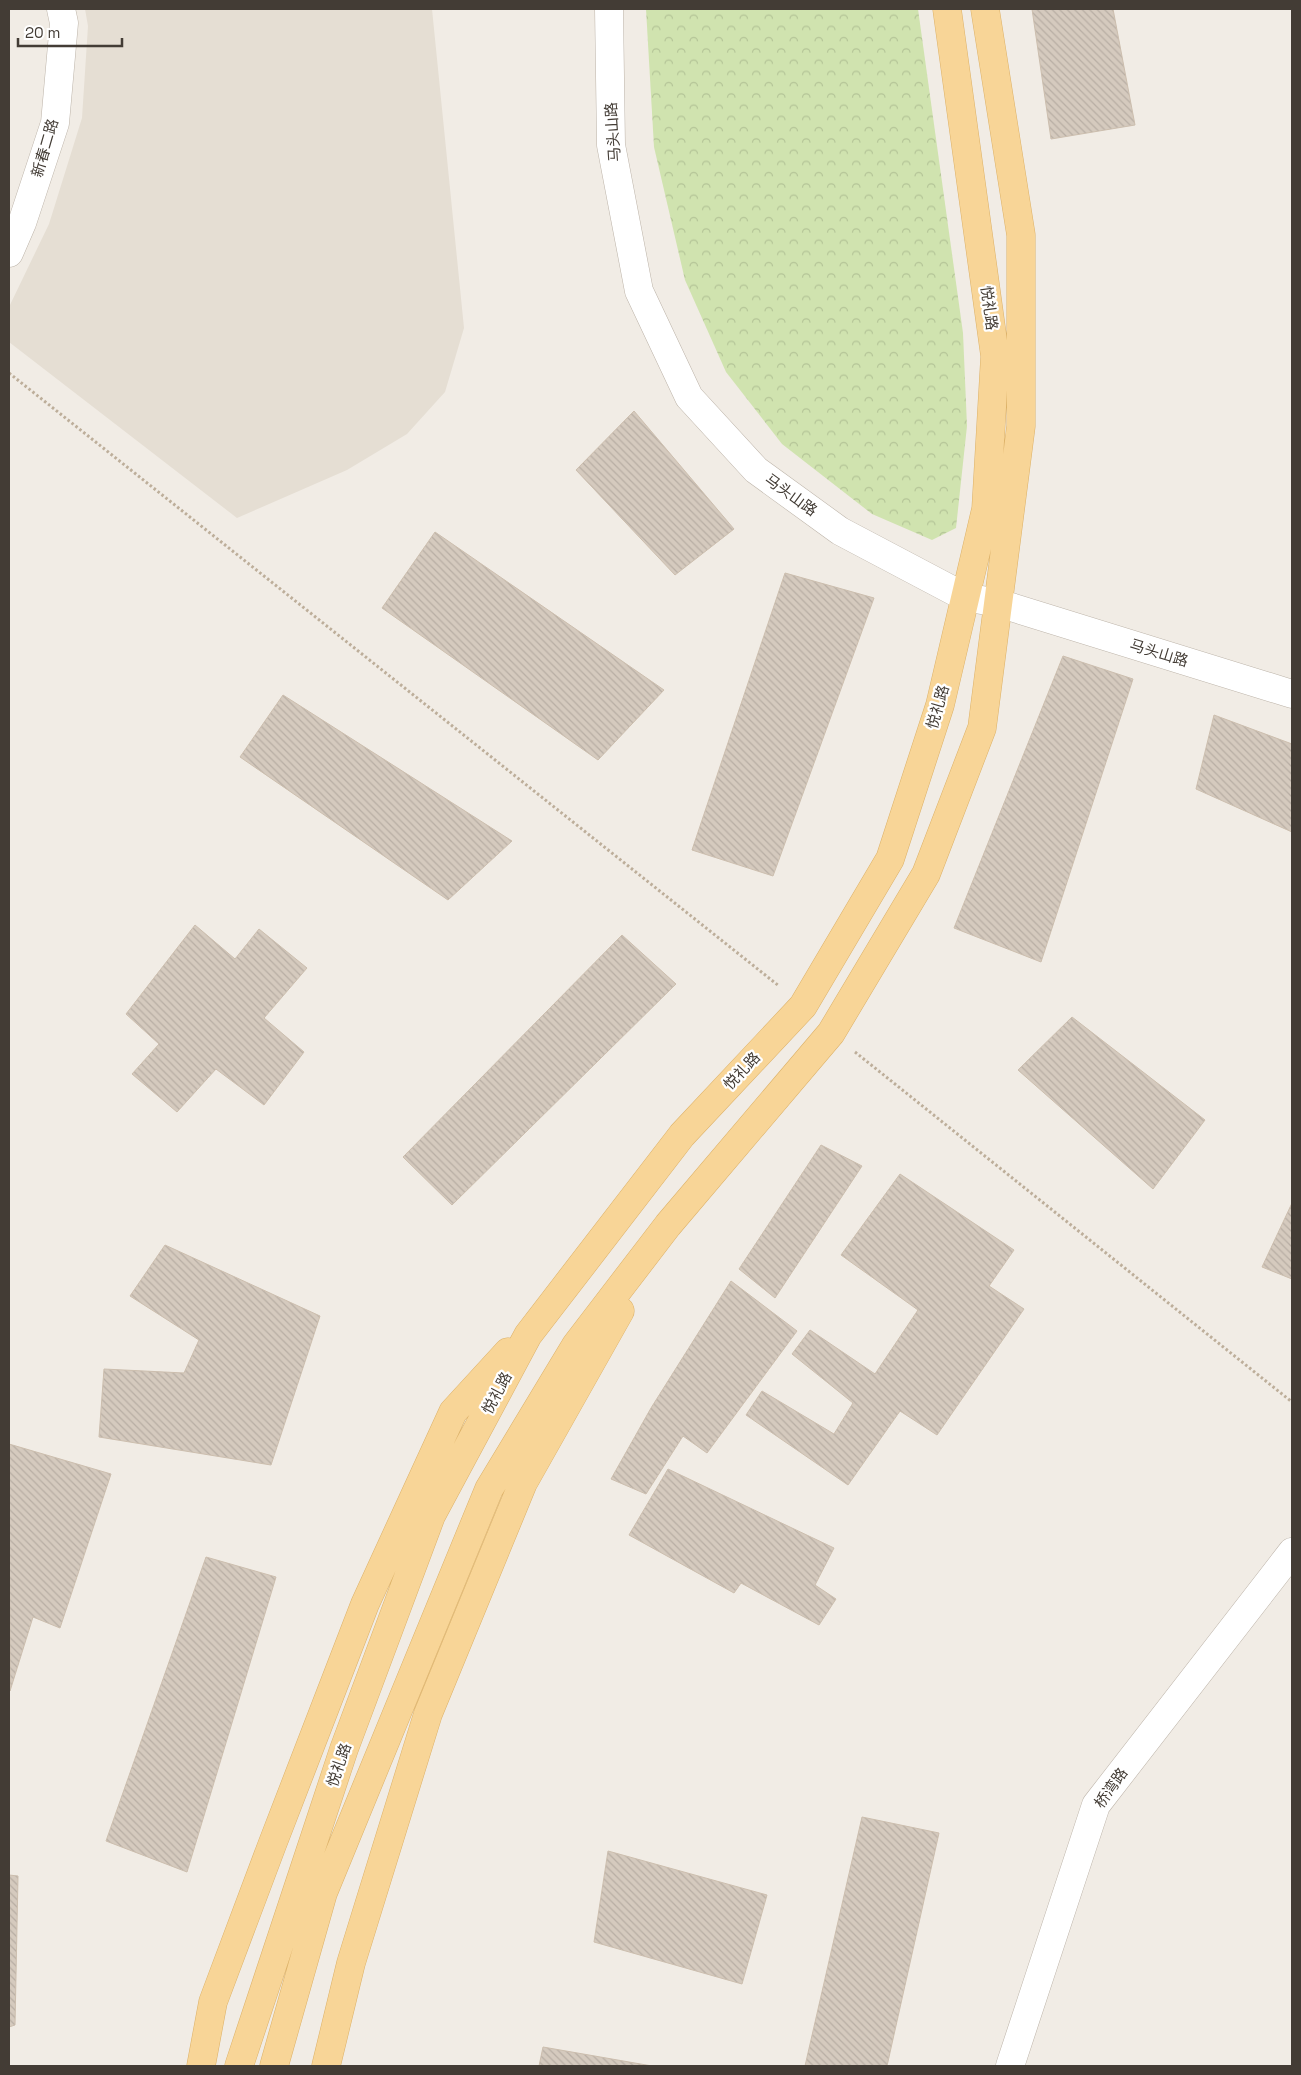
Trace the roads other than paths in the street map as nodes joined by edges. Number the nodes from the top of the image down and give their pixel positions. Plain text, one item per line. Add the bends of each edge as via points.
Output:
1 (61, 9) edge
2 (608, 9) edge
3 (947, 9) edge
4 (984, 9) edge
5 (9, 253) edge
6 (965, 598) junction
7 (998, 603) junction
8 (1292, 694) edge
9 (668, 1225) junction
10 (550, 1307) junction
11 (1292, 1552) edge
12 (201, 2066) edge
13 (239, 2066) edge
14 (274, 2066) edge
15 (326, 2066) edge
16 (1010, 2066) edge

1 - 5 street, 新春二路 via 64,23 55,123
2 - 6 street, 马头山路 via 611,145 639,291 689,397 756,470 840,531
3 - 6 main road, 悦礼路 via 995,356 986,509
4 - 7 main road, 悦礼路 via 1021,234 1021,426
6 - 7 street, 马头山路
6 - 10 main road, 悦礼路 via 940,705 890,859 803,1006 682,1135
7 - 8 street, 马头山路
7 - 9 main road, 悦礼路 via 982,728 926,874 831,1033
9 - 14 main road, 悦礼路 via 576,1345 489,1489 323,1893
9 - 15 main road via 523,1483 428,1714 351,1963
10 - 12 main road via 453,1412 365,1604 275,1836 214,2002
10 - 13 main road, 悦礼路 via 528,1335 432,1516 344,1749
11 - 16 street, 桥湾路 via 1096,1805

